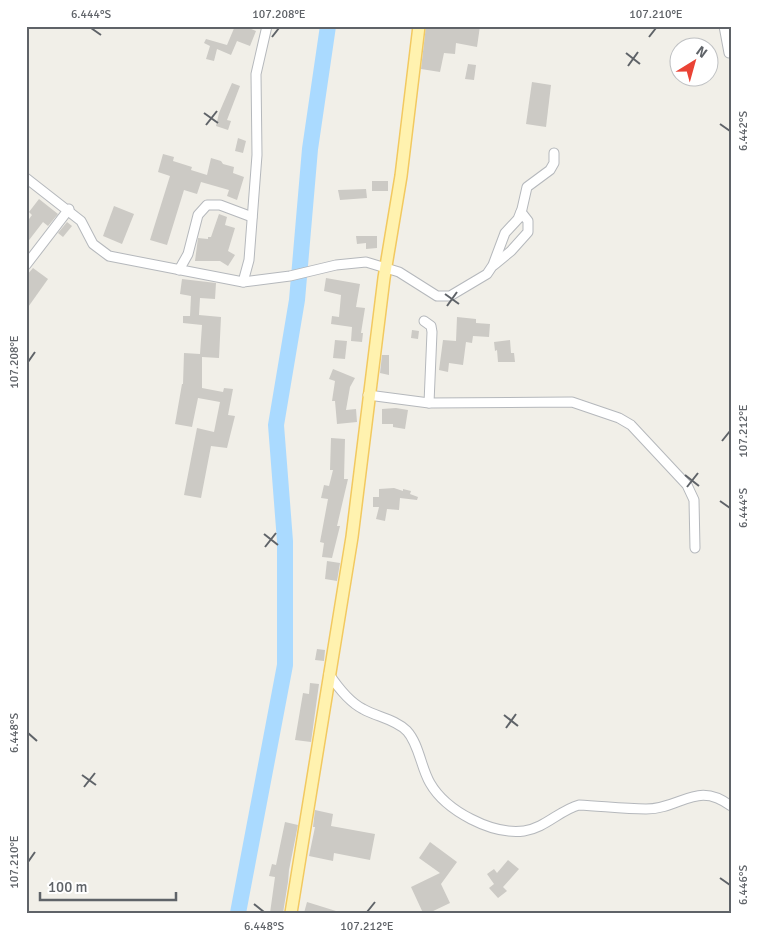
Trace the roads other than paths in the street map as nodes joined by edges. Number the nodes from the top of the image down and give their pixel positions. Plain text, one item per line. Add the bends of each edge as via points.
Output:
1 (267, 26) edge
2 (419, 26) edge
3 (724, 26) edge
4 (729, 53) dead end
5 (554, 153) dead end
6 (26, 178) edge
7 (69, 209) junction
8 (521, 212) junction
9 (252, 217) junction
10 (26, 265) edge
11 (493, 265) junction
12 (385, 268) junction
13 (180, 270) junction
14 (243, 282) junction
15 (424, 321) dead end
16 (368, 395) junction
17 (430, 403) junction
18 (695, 548) dead end
19 (329, 674) junction
20 (731, 806) edge
21 (291, 913) edge

1 - 9 street via 256,74 257,155
2 - 12 main road via 401,176
3 - 4 street
5 - 8 street via 550,170 527,188
6 - 7 street
7 - 10 street
7 - 13 street via 81,220 93,244 110,256
8 - 11 street via 505,233
8 - 11 street via 528,221 528,232 511,252
9 - 13 street via 220,204 207,205 198,215 188,254
9 - 14 street via 249,260
11 - 12 street via 487,274 443,297 428,293 404,275
12 - 14 street via 366,262
12 - 16 main road
13 - 14 street
15 - 17 street via 431,326 432,332
16 - 17 street
16 - 19 main road via 352,537
17 - 18 street via 572,402 626,421 688,485 694,500
19 - 20 street via 352,702 407,732 436,794 464,816 488,826 525,830 579,805 646,809 664,807 703,794 716,796
19 - 21 main road

